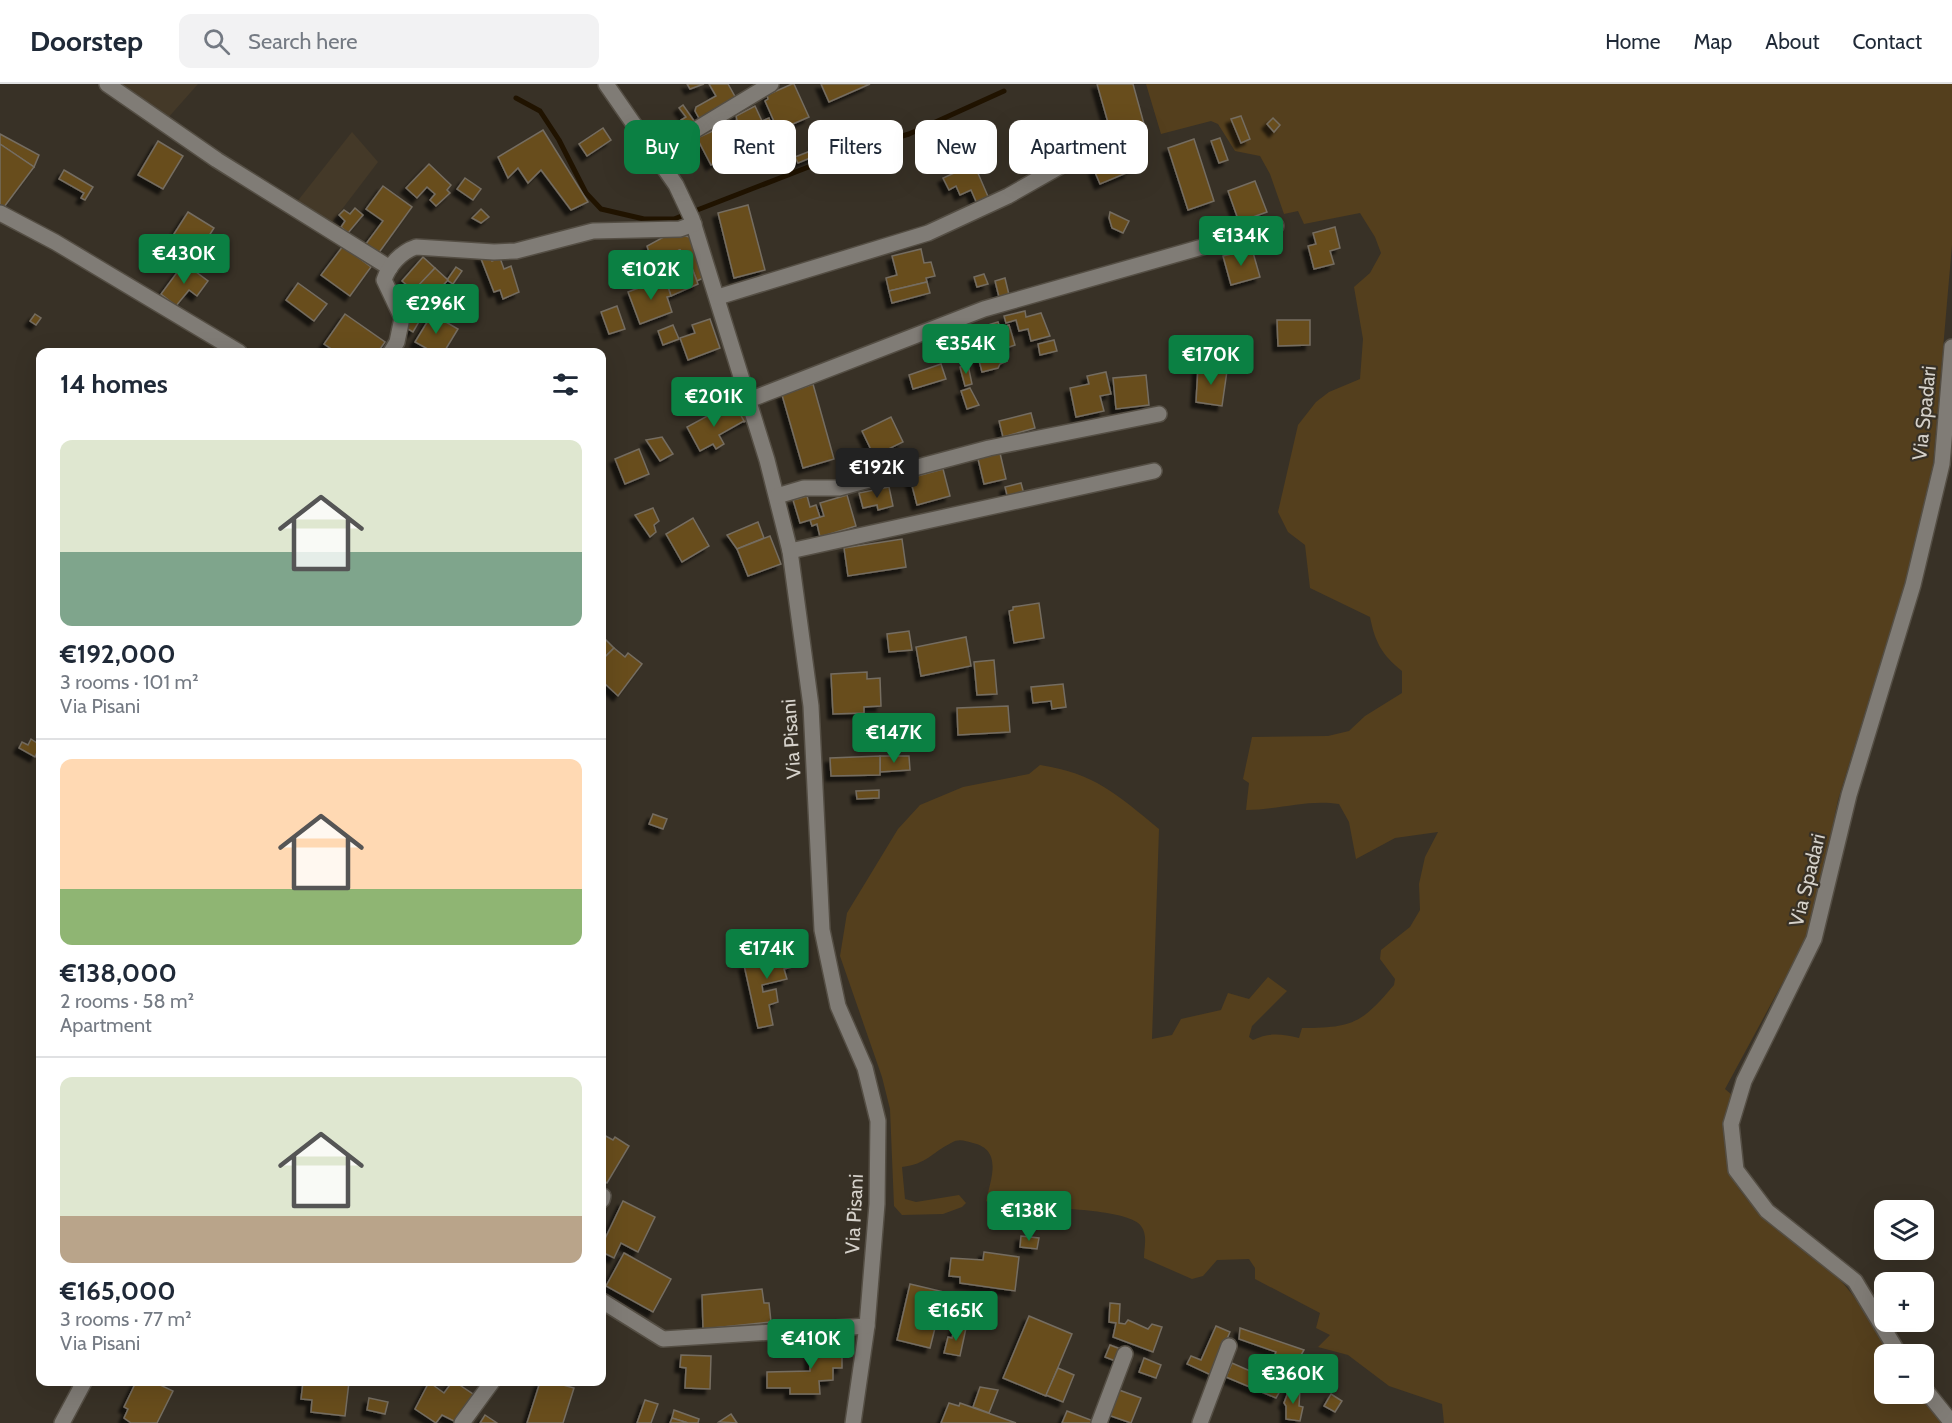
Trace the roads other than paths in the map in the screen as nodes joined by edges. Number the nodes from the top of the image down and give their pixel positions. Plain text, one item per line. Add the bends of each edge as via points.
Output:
1 (107, 84) edge
2 (606, 84) edge
3 (771, 84) edge
4 (630, 120) edge
5 (700, 127) edge
6 (667, 174) edge
7 (1047, 174) edge
8 (0, 213) edge
9 (693, 221) junction
10 (1276, 226) dead end
11 (390, 268) junction
12 (718, 297) junction
13 (1952, 347) edge
14 (232, 348) edge
15 (393, 348) edge
16 (749, 400) junction
17 (1159, 414) dead end
18 (1154, 471) dead end
19 (777, 496) junction
20 (790, 550) junction
21 (606, 1303) edge
22 (867, 1326) junction
23 (1893, 1344) edge
24 (1229, 1346) dead end
25 (1125, 1354) dead end
26 (82, 1386) edge
27 (489, 1386) edge
28 (1934, 1401) edge
29 (856, 1422) edge
30 (62, 1423) edge
31 (462, 1423) edge
32 (1099, 1423) edge
33 (1200, 1423) edge
34 (1952, 1423) edge

1 - 11 street via 218,160
2 - 4 street, Via Pisani
3 - 5 street
6 - 9 street, Via Pisani
7 - 12 street via 928,233
8 - 14 street
9 - 11 street via 680,229 593,231 516,251 416,247 401,254
9 - 12 street, Via Pisani
10 - 16 street via 991,307
11 - 15 street via 384,280 386,289 402,318
12 - 16 street, Via Pisani
13 - 23 street, Via Spadari via 1942,464 1913,585 1849,795 1814,939 1744,1081 1731,1124 1736,1170 1767,1211 1855,1281
16 - 19 street, Via Pisani
17 - 19 street via 989,448 839,488 804,488
18 - 20 street
19 - 20 street, Via Pisani
20 - 22 street, Via Pisani via 811,705 822,930 838,1006 865,1068 878,1121 877,1204
21 - 22 street via 663,1339
22 - 29 street, Via Pisani
24 - 33 street
25 - 32 street
26 - 30 street
27 - 31 street
28 - 34 street

